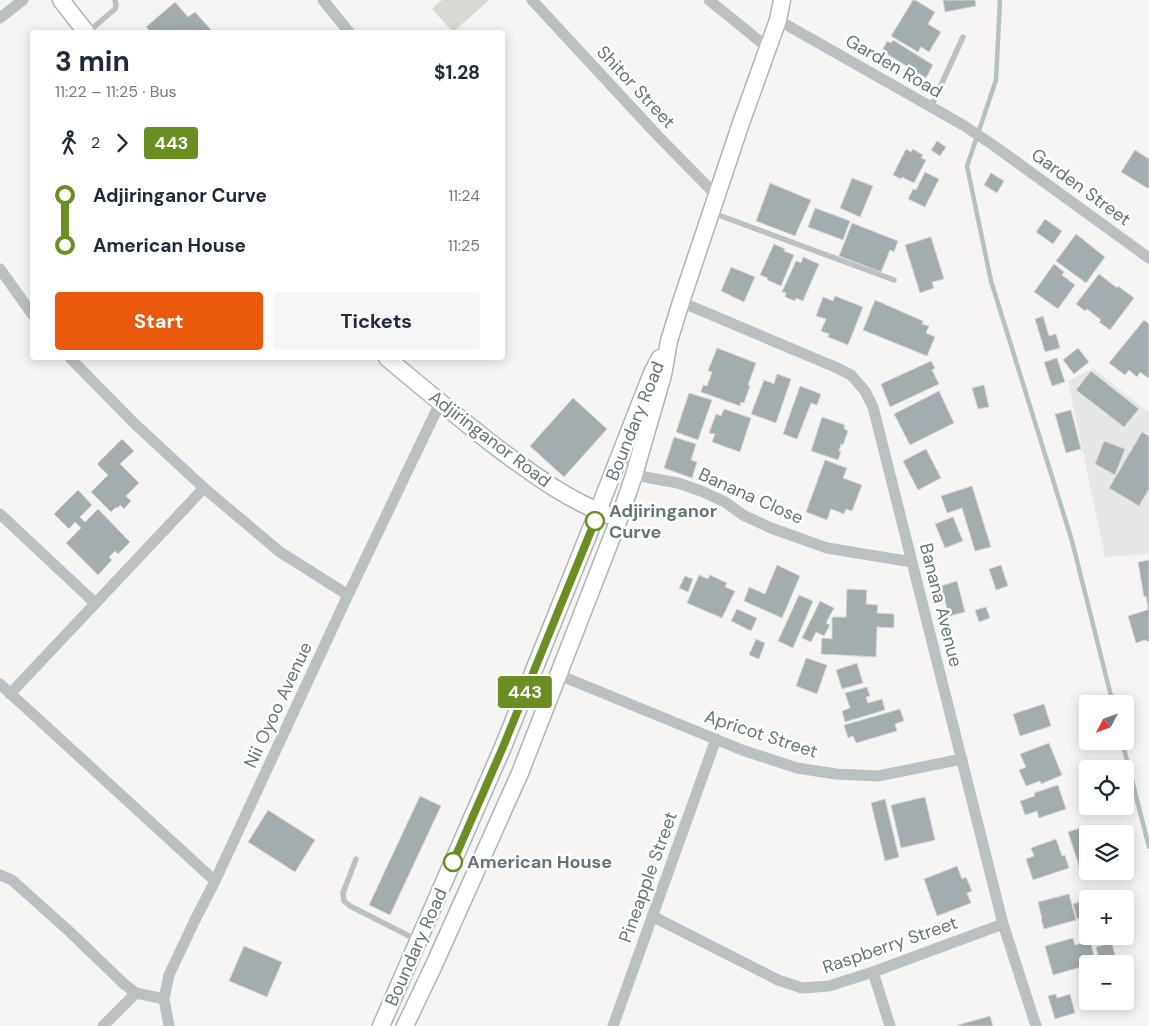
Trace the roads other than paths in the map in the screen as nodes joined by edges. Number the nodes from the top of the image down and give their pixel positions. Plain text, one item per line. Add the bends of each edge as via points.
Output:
1 (23, 0) edge
2 (115, 0) edge
3 (323, 0) edge
4 (532, 0) edge
5 (709, 0) edge
6 (782, 0) edge
7 (63, 1) edge
8 (0, 18) edge
9 (778, 20) junction
10 (85, 30) edge
11 (89, 30) edge
12 (347, 30) edge
13 (963, 37) dead end
14 (768, 48) junction
15 (931, 107) junction
16 (992, 145) joint
17 (717, 196) junction
18 (711, 212) junction
19 (1149, 258) edge
20 (0, 269) edge
21 (894, 280) dead end
22 (682, 302) junction
23 (30, 311) edge
24 (669, 341) junction
25 (72, 360) edge
26 (389, 360) edge
27 (440, 402) junction
28 (634, 476) junction
29 (204, 488) junction
30 (598, 511) junction
31 (0, 514) edge
32 (619, 519) junction
33 (912, 562) junction
34 (348, 595) junction
35 (95, 604) junction
36 (559, 674) junction
37 (0, 684) edge
38 (10, 694) junction
39 (716, 739) junction
40 (962, 759) junction
41 (356, 859) dead end
42 (0, 875) edge
43 (215, 881) junction
44 (652, 916) junction
45 (1003, 924) junction
46 (419, 940) junction
47 (873, 972) junction
48 (136, 993) junction
49 (164, 999) junction
50 (103, 1026) edge
51 (170, 1026) edge
52 (381, 1026) edge
53 (405, 1026) edge
54 (612, 1026) edge
55 (890, 1026) edge
56 (1036, 1026) edge

1 - 8 street
2 - 11 lane via 115,9
3 - 12 street
4 - 17 street, Shitor Street
5 - 14 street
6 - 9 main road, Boundary Road
7 - 10 main road
9 - 14 main road, Boundary Road
9 - 15 street, Garden Road
13 - 15 lane
14 - 17 main road, Boundary Road
15 - 16 street, Garden Road
16 - 19 street, Garden Street
17 - 18 main road, Boundary Road
18 - 21 lane
18 - 22 main road, Boundary Road
20 - 23 street
22 - 24 main road, Boundary Road
22 - 33 street, Banana Avenue via 851,375 873,407
24 - 28 main road, Boundary Road
24 - 30 main road, Boundary Road via 652,373
25 - 29 street
26 - 27 main road, Adjiringanor Road
27 - 30 main road, Adjiringanor Road via 532,473
27 - 34 street, Nii Oyoo Avenue
28 - 32 main road, Boundary Road
28 - 33 street, Banana Close via 678,483 701,491 770,528 827,548
29 - 34 street via 280,552
29 - 35 street
30 - 32 main road, Adjiringanor Road
30 - 46 main road, Boundary Road via 503,747
31 - 35 street
32 - 36 main road, Boundary Road
33 - 40 street, Banana Avenue
34 - 43 street, Nii Oyoo Avenue
35 - 38 street
36 - 39 street, Apricot Street
36 - 53 main road, Boundary Road via 520,772
37 - 38 street
38 - 43 street
39 - 40 street, Apricot Street via 797,768 836,774 878,776
39 - 44 street, Pineapple Street
40 - 45 street, Banana Avenue
41 - 46 lane via 343,893 344,901
42 - 48 street via 19,886
43 - 49 street, Nii Oyoo Avenue via 169,975
44 - 47 street, Raspberry Street via 778,980 802,988 829,986
44 - 54 street, Pineapple Street
45 - 47 street, Raspberry Street
45 - 56 street, Banana Avenue
46 - 52 main road, Boundary Road
47 - 55 street
48 - 49 street
48 - 50 street
49 - 51 street, Nii Oyoo Avenue

